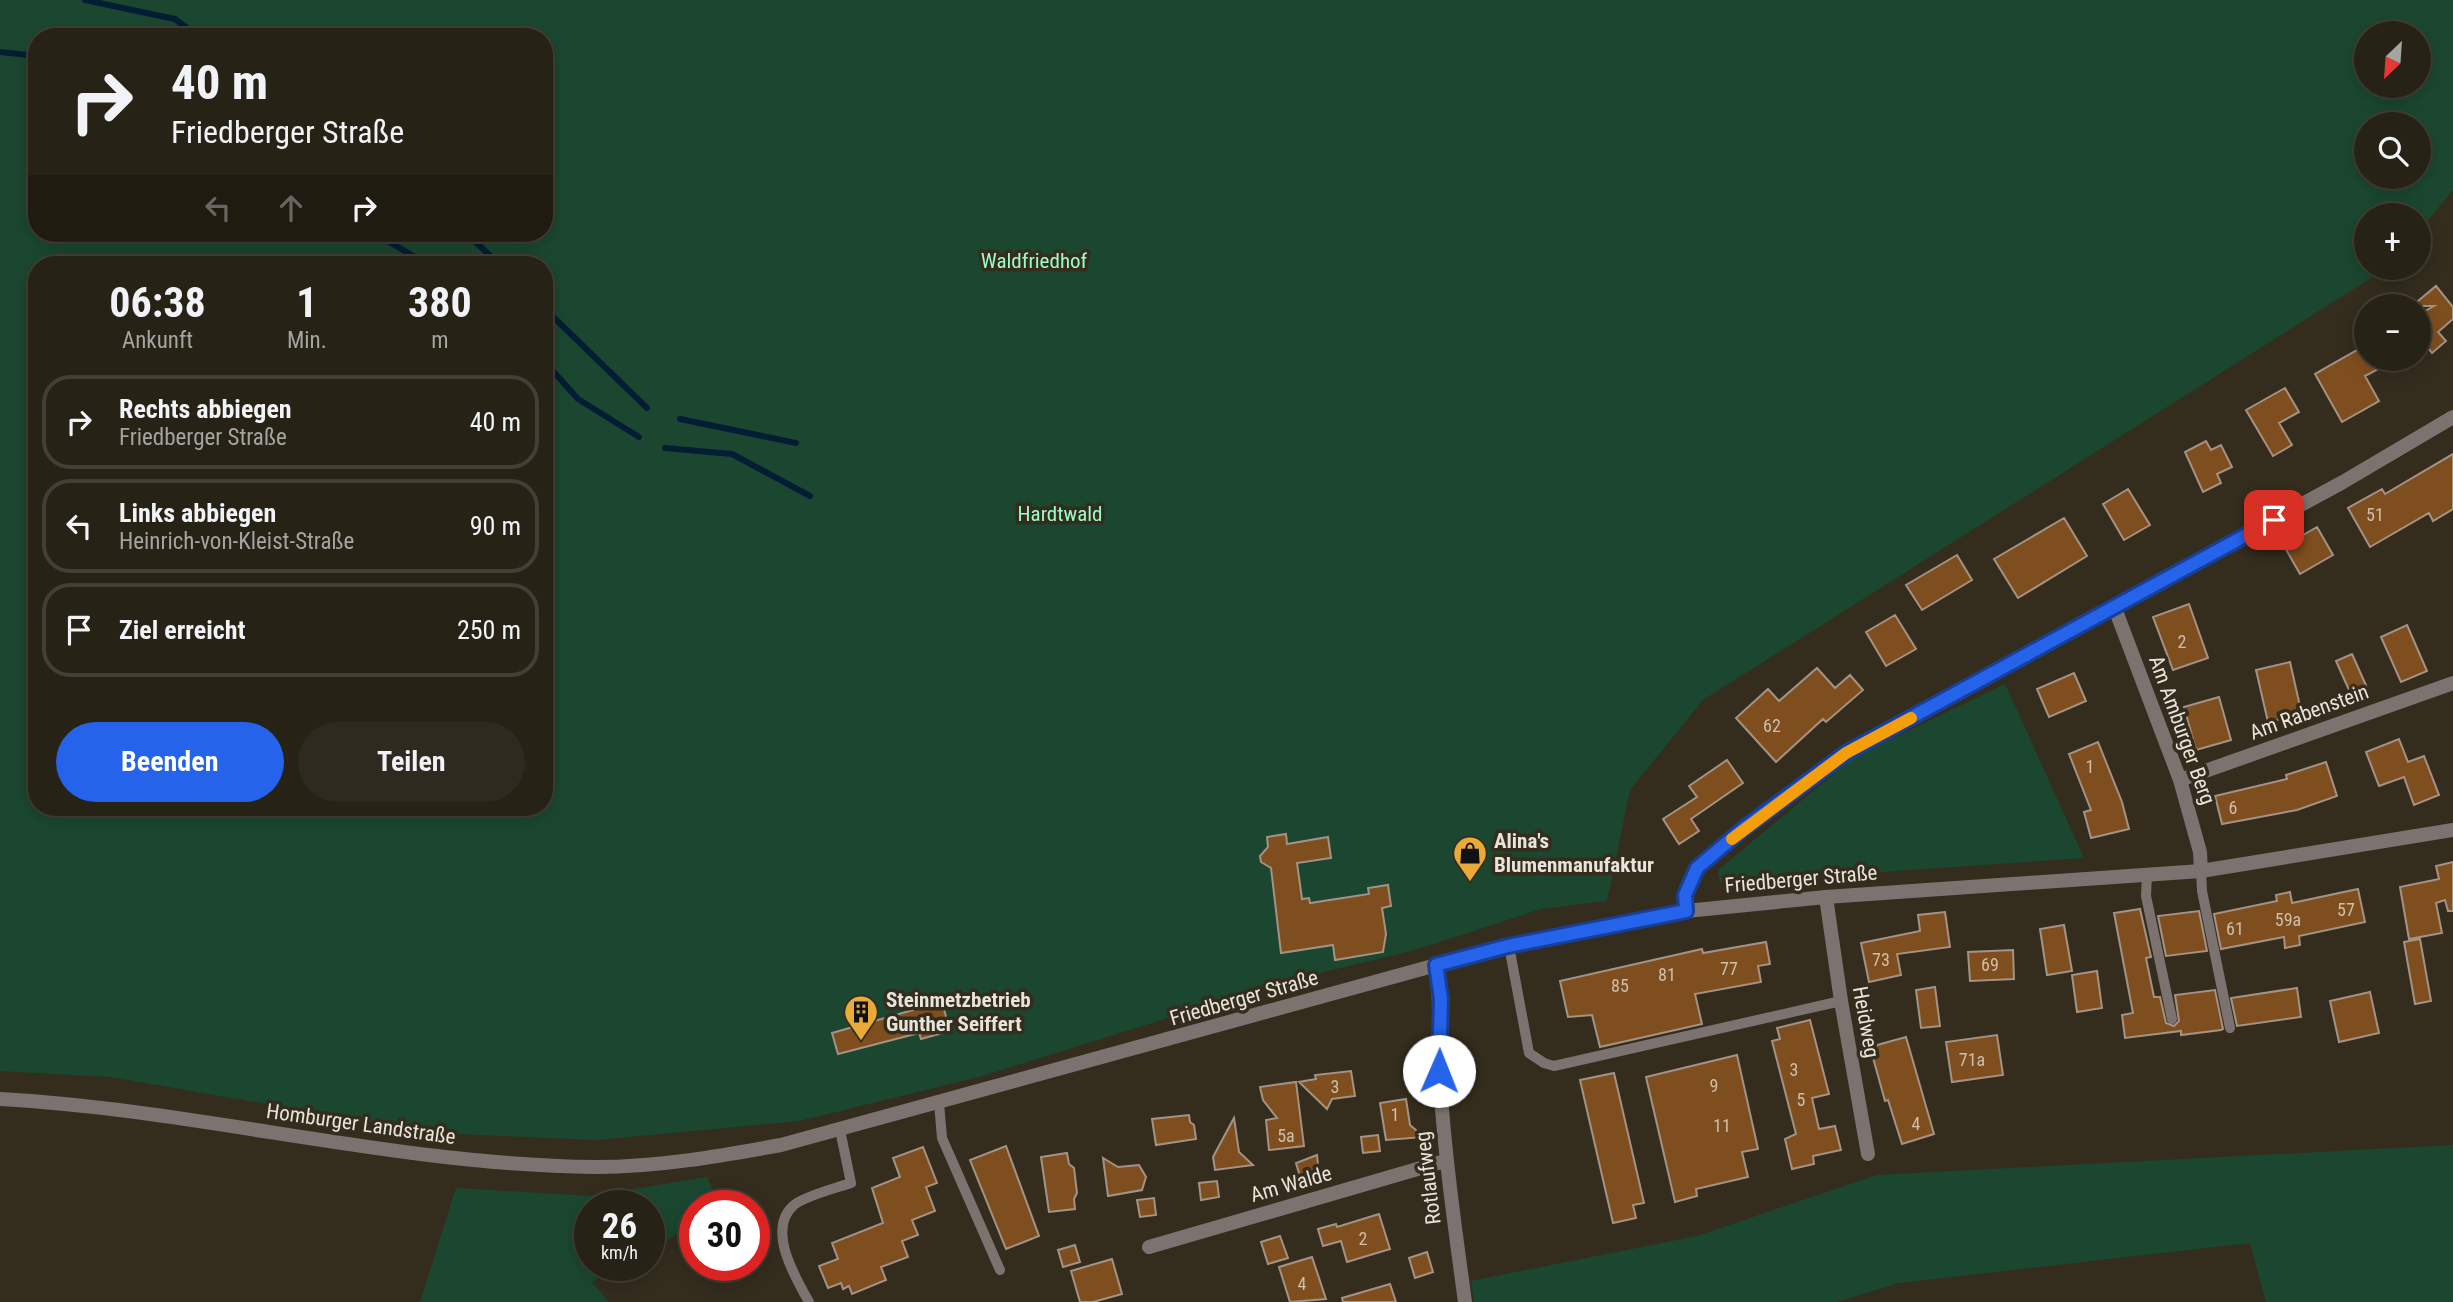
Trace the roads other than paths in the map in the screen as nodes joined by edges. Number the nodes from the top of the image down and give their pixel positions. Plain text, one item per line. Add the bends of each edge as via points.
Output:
1 (2453, 417) edge
2 (2114, 606) junction
3 (2453, 683) edge
4 (2180, 780) junction
5 (2453, 830) edge
6 (2201, 871) junction
7 (2147, 874) junction
8 (1826, 897) junction
9 (1686, 911) junction
10 (1508, 946) junction
11 (1436, 965) junction
12 (1841, 1001) junction
13 (2172, 1019) dead end
14 (2231, 1028) dead end
15 (0, 1099) edge
16 (939, 1103) junction
17 (840, 1130) junction
18 (1868, 1154) dead end
19 (719, 1157) joint
20 (1445, 1161) junction
21 (1149, 1247) dead end
22 (1000, 1270) dead end
23 (809, 1302) edge
24 (1465, 1302) edge

1 - 2 street
2 - 4 street, Am Amburger Berg
2 - 9 street via 1846,753 1697,868 1685,895
3 - 4 street, Am Rabenstein
4 - 6 street, Am Amburger Berg
5 - 6 street, Friedberger Straße
6 - 7 street, Friedberger Straße
6 - 14 lane
7 - 8 street, Friedberger Straße
7 - 13 lane via 2147,896
8 - 9 street, Friedberger Straße
8 - 12 street, Heidweg
9 - 10 street, Friedberger Straße
10 - 11 street, Friedberger Straße
10 - 12 lane via 1529,1053 1554,1066
11 - 16 street, Friedberger Straße
11 - 20 street, Rotlaufweg
12 - 18 street, Heidweg
15 - 19 street, Homburger Landstraße via 65,1102 422,1155 506,1163 597,1167
16 - 17 street, Friedberger Straße
16 - 22 lane via 942,1138
17 - 19 street, Friedberger Straße
17 - 23 lane via 851,1183 795,1204 783,1220 791,1269
20 - 21 street, Am Walde
20 - 24 street, Rotlaufweg

